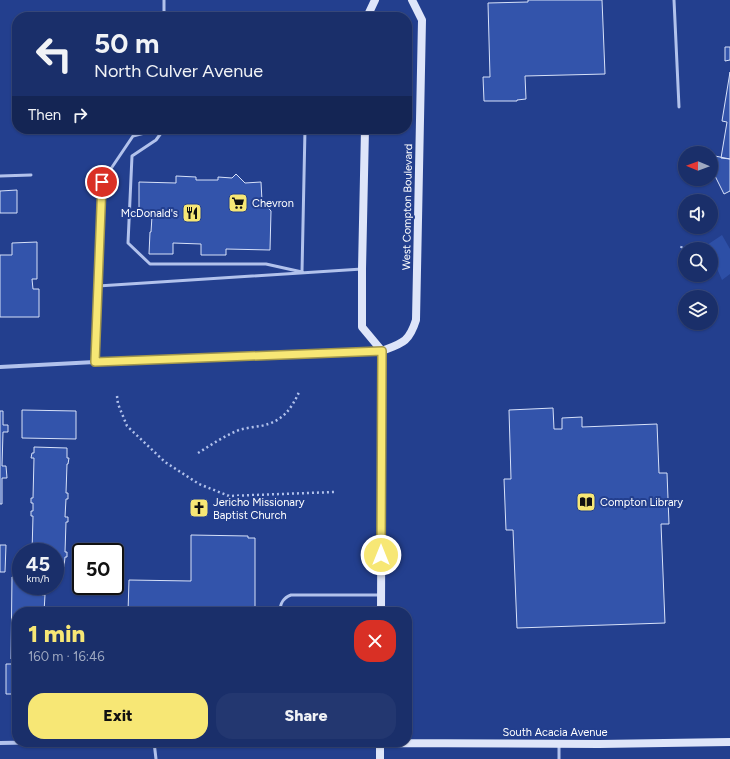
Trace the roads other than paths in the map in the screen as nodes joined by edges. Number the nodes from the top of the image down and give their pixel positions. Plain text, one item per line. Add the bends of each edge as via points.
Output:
1 (164, 0) edge
2 (375, 0) edge
3 (412, 0) edge
4 (674, 0) edge
5 (164, 12) edge
6 (369, 12) edge
7 (679, 107) dead end
8 (141, 134) edge
9 (160, 134) edge
10 (305, 134) edge
11 (365, 134) edge
12 (32, 175) dead end
13 (0, 176) edge
14 (362, 269) junction
15 (302, 272) junction
16 (98, 286) junction
17 (382, 351) junction
18 (95, 362) junction
19 (0, 367) edge
20 (381, 595) junction
21 (280, 607) edge
22 (381, 607) edge
23 (412, 742) edge
24 (730, 742) edge
25 (0, 743) edge
26 (12, 743) edge
27 (559, 743) junction
28 (155, 747) edge
29 (380, 747) edge
30 (156, 759) edge
31 (380, 759) edge
32 (559, 759) edge

1 - 5 lane
2 - 6 main road
3 - 17 main road, West Compton Boulevard via 422,20 416,320 412,333 403,343
4 - 7 lane
8 - 16 lane via 133,136 102,182
9 - 15 lane via 156,140 132,156 128,242 150,264 266,264
10 - 15 lane
11 - 14 main road
12 - 13 lane
14 - 15 lane
14 - 17 main road via 362,327
15 - 16 lane
16 - 18 lane
17 - 18 street
17 - 20 main road
18 - 19 street
20 - 21 lane via 291,594 284,598
20 - 22 main road
23 - 27 main road, South Acacia Avenue
24 - 27 main road, South Acacia Avenue
25 - 26 street
27 - 32 lane
28 - 30 lane
29 - 31 main road

